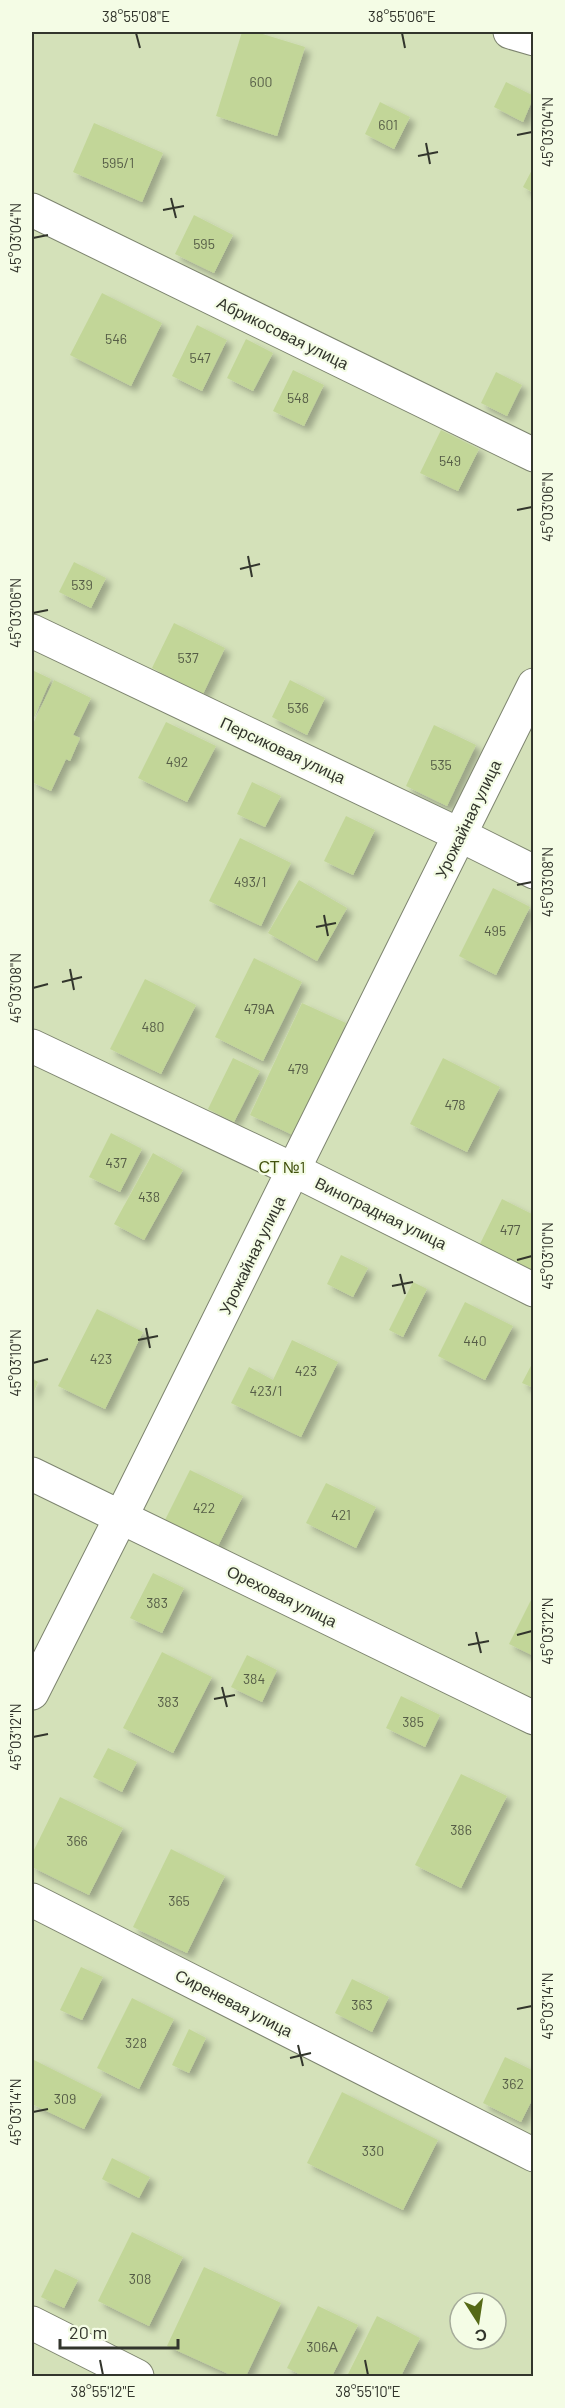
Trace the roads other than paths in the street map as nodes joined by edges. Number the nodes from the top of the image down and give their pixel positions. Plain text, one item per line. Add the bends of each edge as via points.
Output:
1 (510, 32) edge
2 (534, 39) edge
3 (32, 210) edge
4 (534, 455) edge
5 (32, 631) edge
6 (534, 686) edge
7 (460, 834) junction
8 (534, 872) edge
9 (32, 1046) edge
10 (294, 1170) junction
11 (534, 1290) edge
12 (32, 1474) edge
13 (121, 1517) junction
14 (32, 1693) edge
15 (534, 1718) edge
16 (32, 1900) edge
17 (534, 2155) edge
18 (32, 2323) edge
19 (137, 2376) edge

1 - 2 street
3 - 4 street, Абрикосовая улица
5 - 7 street, Персиковая улица
6 - 7 street, Урожайная улица
7 - 8 street, Персиковая улица
7 - 10 street, Урожайная улица
9 - 10 street, Виноградная улица
10 - 11 street, Виноградная улица
10 - 13 street, Урожайная улица
12 - 13 street, Ореховая улица
13 - 14 street, Урожайная улица
13 - 15 street, Ореховая улица
16 - 17 street, Сиреневая улица
18 - 19 street

